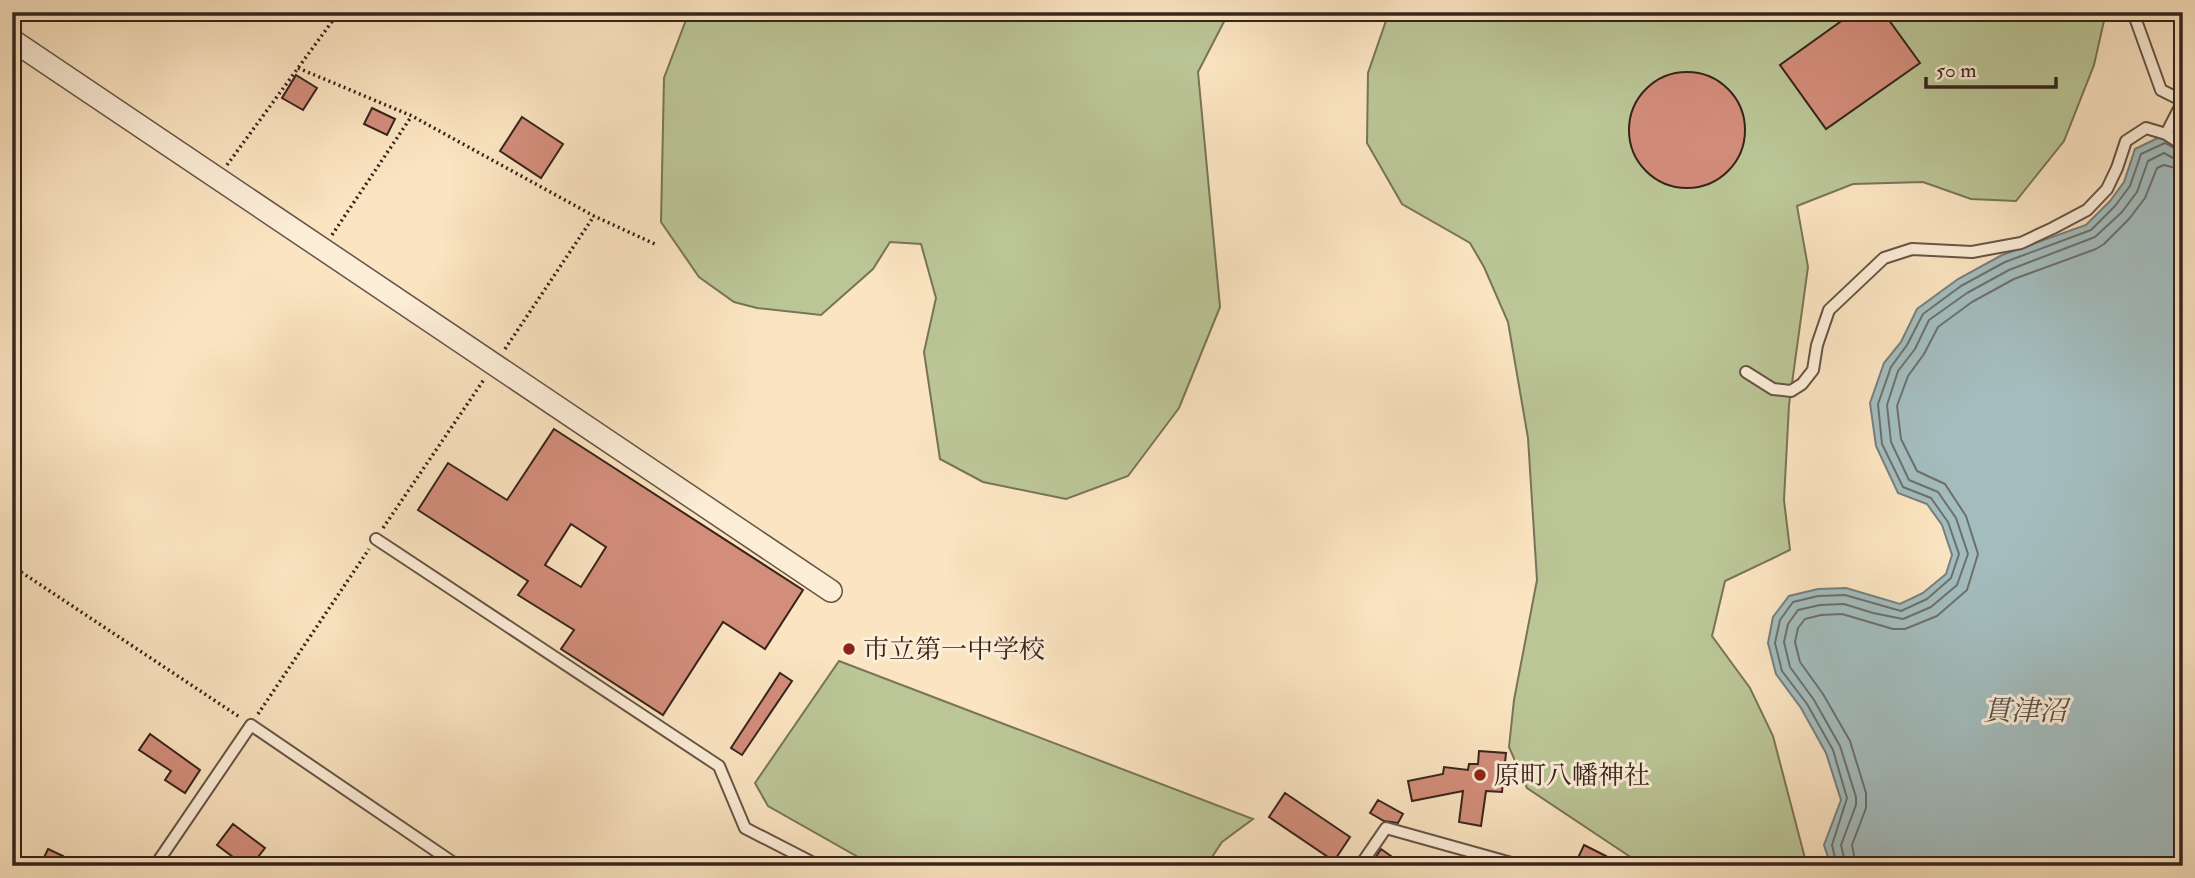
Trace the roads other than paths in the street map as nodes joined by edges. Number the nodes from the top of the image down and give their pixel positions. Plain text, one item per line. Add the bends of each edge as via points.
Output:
1 (2133, 12) edge
2 (12, 40) edge
3 (2183, 101) edge
4 (2166, 134) junction
5 (2183, 145) edge
6 (1746, 372) dead end
7 (376, 538) dead end
8 (831, 590) dead end
9 (155, 866) edge
10 (458, 866) edge
11 (819, 866) edge
12 (1360, 866) edge
13 (1522, 866) edge

1 - 3 lane via 2161,90
2 - 8 street
3 - 4 lane
4 - 5 lane
4 - 6 lane via 2146,128 2126,141 2107,189 2087,210 2021,243 1972,252 1912,249 1884,258 1829,310 1816,345 1813,370 1791,391 1773,388
7 - 11 lane via 719,766 745,828
9 - 10 lane via 250,725
12 - 13 lane via 1386,828

